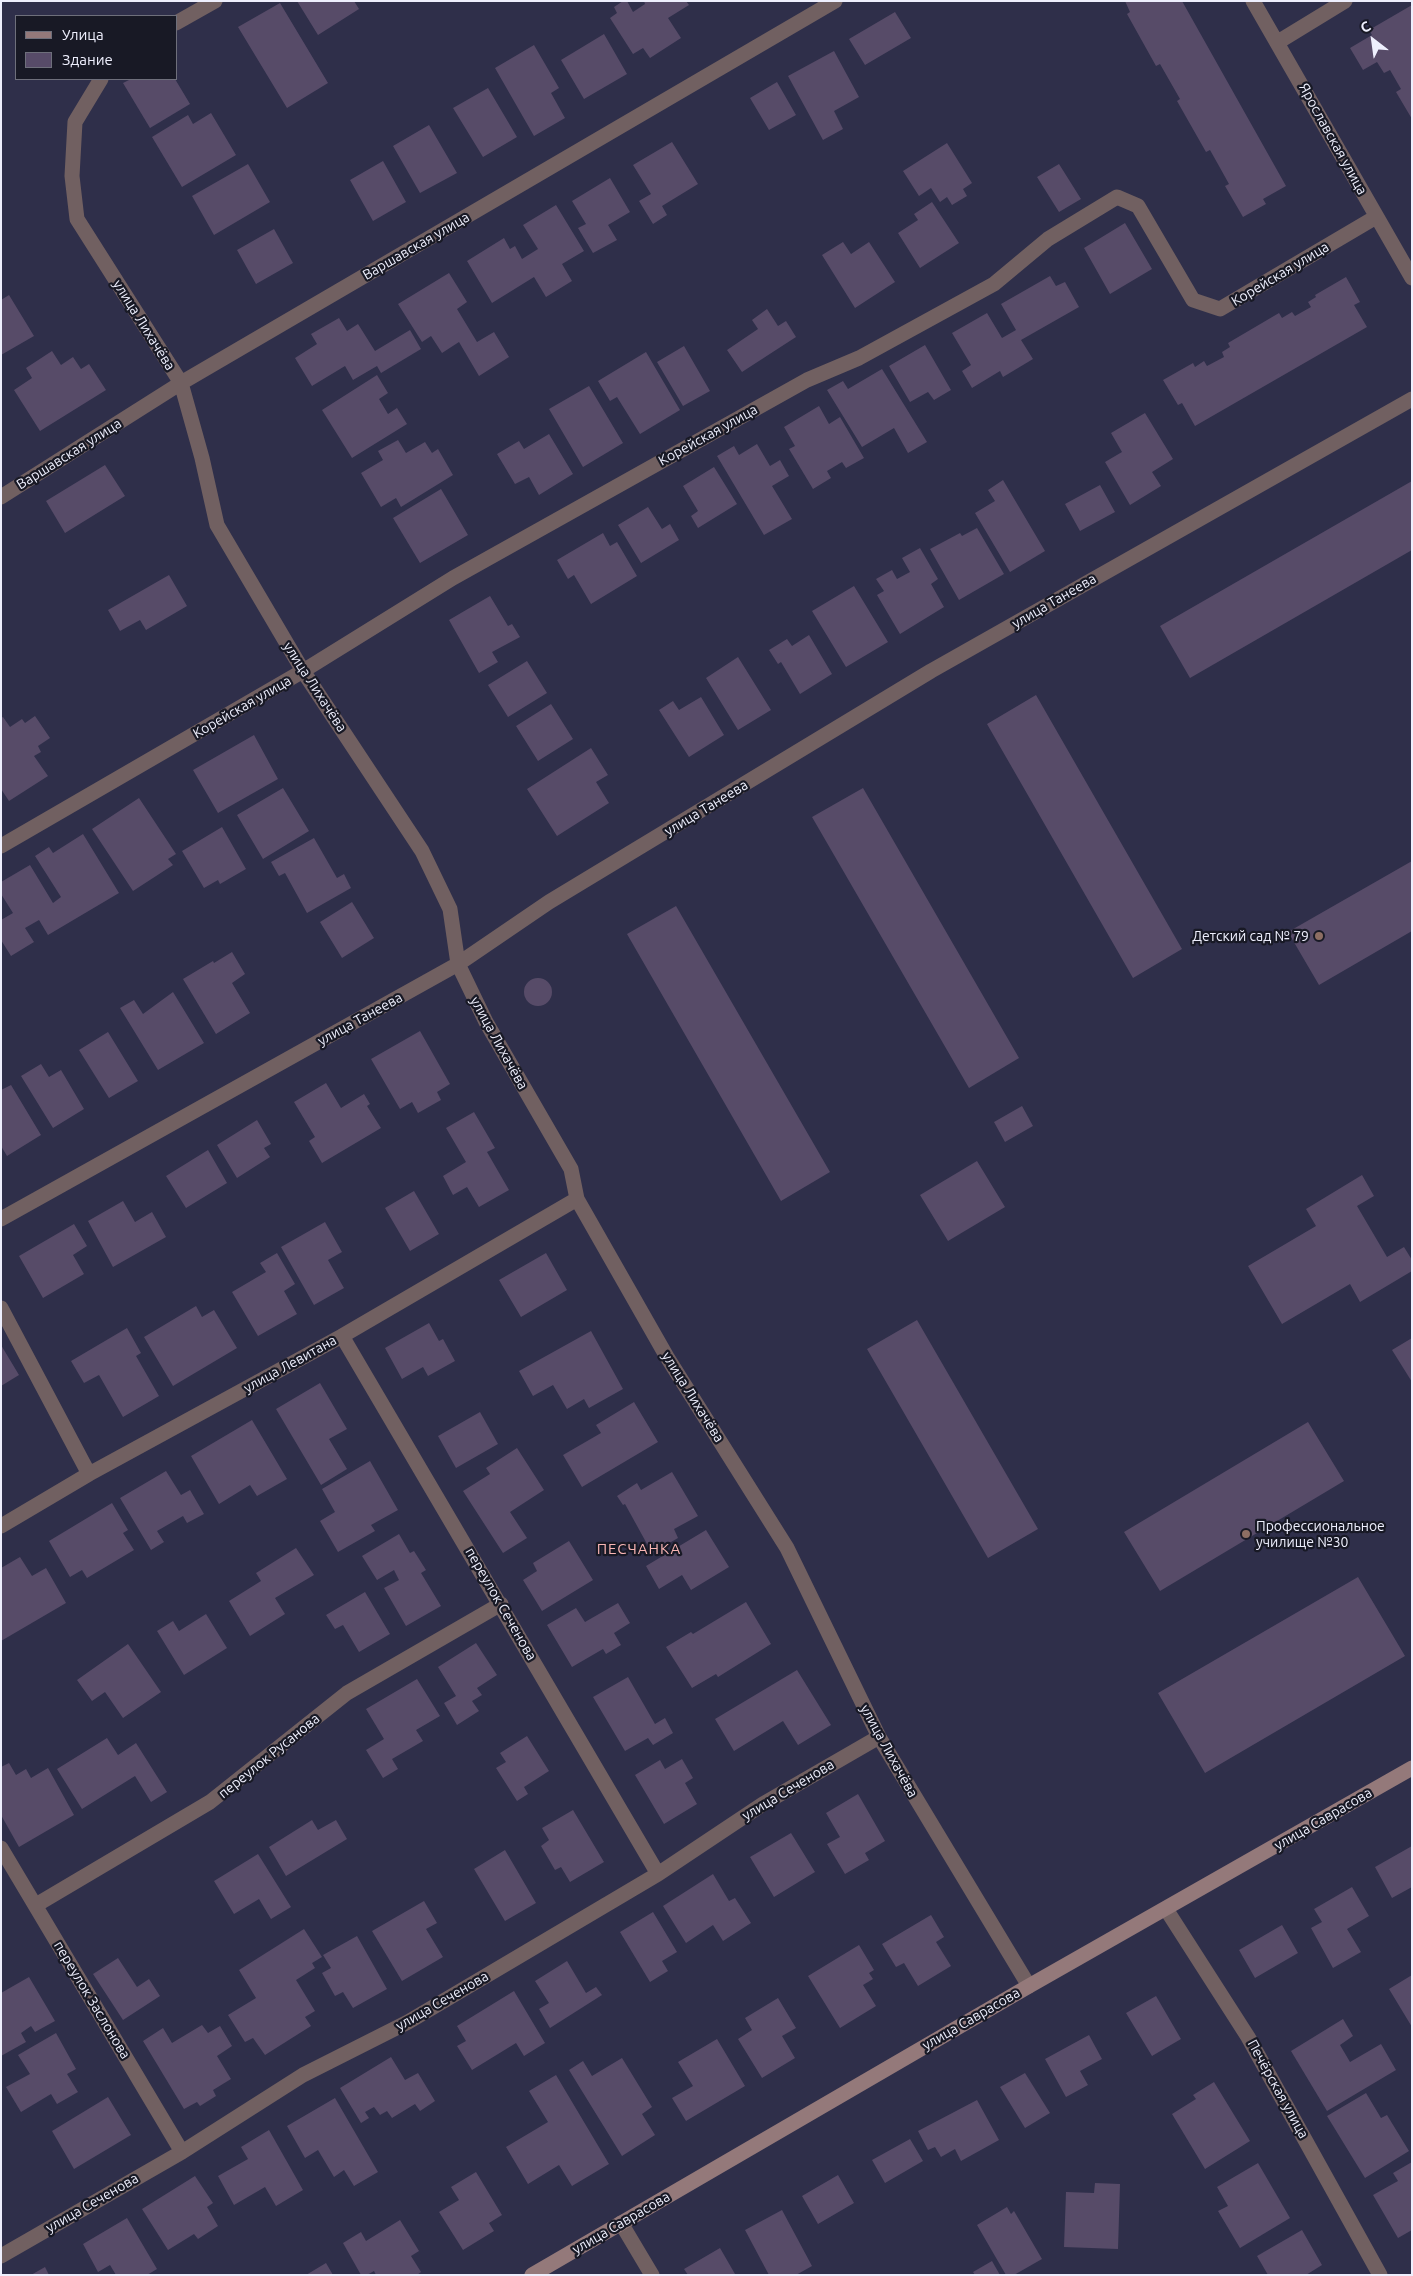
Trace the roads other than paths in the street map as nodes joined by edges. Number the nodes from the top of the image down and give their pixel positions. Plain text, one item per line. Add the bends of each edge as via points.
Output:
1 (215, 1) edge
2 (835, 1) edge
3 (1253, 1) edge
4 (1345, 1) edge
5 (178, 22) edge
6 (1278, 42) junction
7 (100, 80) edge
8 (1376, 217) junction
9 (1412, 278) edge
10 (181, 383) junction
11 (1412, 399) edge
12 (1, 497) edge
13 (303, 671) junction
14 (1, 846) edge
15 (458, 964) junction
16 (578, 1198) junction
17 (1, 1219) edge
18 (1, 1308) edge
19 (342, 1336) junction
20 (88, 1474) junction
21 (1, 1526) edge
22 (501, 1604) junction
23 (878, 1737) junction
24 (1412, 1768) edge
25 (1, 1848) edge
26 (658, 1874) junction
27 (36, 1905) junction
28 (1166, 1909) junction
29 (1028, 1986) junction
30 (182, 2152) junction
31 (621, 2223) junction
32 (1, 2256) edge
33 (532, 2275) edge
34 (652, 2275) edge
35 (1380, 2275) edge

1 - 5 street
2 - 10 street, Варшавская улица
3 - 6 street, Ярославская улица
4 - 6 street
6 - 8 street, Ярославская улица
7 - 10 street, улица Лихачёва via 75,122 72,176 76,220
8 - 9 street, Ярославская улица
8 - 13 street, Корейская улица via 1220,309 1193,300 1138,206 1117,197 1048,239 994,284 859,358 807,380 658,462 453,578
10 - 12 street, Варшавская улица
10 - 13 street, улица Лихачёва via 216,525
11 - 15 street, улица Танеева via 931,671 549,902
13 - 14 street, Корейская улица
13 - 15 street, улица Лихачёва via 422,850 450,909
15 - 16 street, улица Лихачёва via 486,1022 571,1169
15 - 17 street, улица Танеева
16 - 19 street, улица Левитана
16 - 23 street, улица Лихачёва via 667,1357 787,1548
18 - 20 street
19 - 20 street, улица Левитана
19 - 22 street, переулок Сеченова
20 - 21 street, улица Левитана
22 - 26 street, переулок Сеченова
22 - 27 street, переулок Русанова via 347,1693 210,1802
23 - 26 street, улица Сеченова via 763,1804
23 - 29 street, улица Лихачёва
24 - 28 street, улица Саврасова
25 - 27 street, переулок Заслонова
26 - 30 street, улица Сеченова via 408,2022 303,2075
27 - 30 street, переулок Заслонова
28 - 29 street, улица Саврасова
28 - 35 street, Печёрская улица via 1248,2037
29 - 31 street, улица Саврасова
30 - 32 street, улица Сеченова
31 - 33 street, улица Саврасова
31 - 34 street

